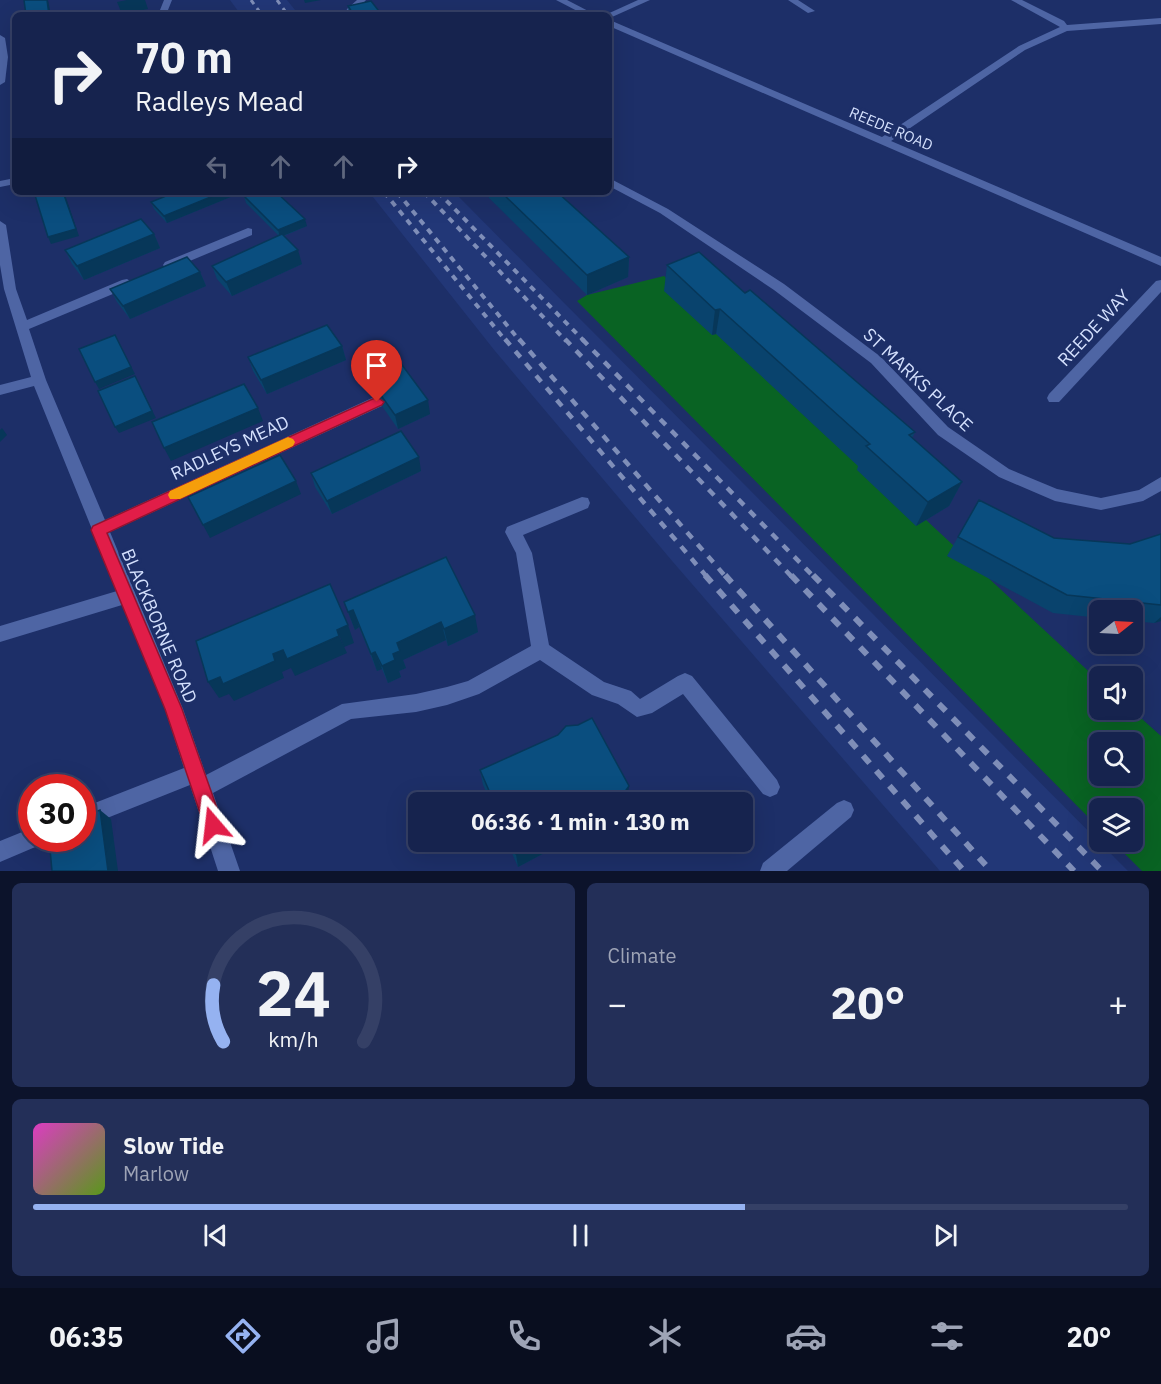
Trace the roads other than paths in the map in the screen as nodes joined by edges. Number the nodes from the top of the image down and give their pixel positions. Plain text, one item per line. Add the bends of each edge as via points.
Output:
1 (362, 0) edge
2 (560, 0) edge
3 (646, 0) edge
4 (792, 0) edge
5 (1015, 0) edge
6 (811, 10) dead end
7 (350, 12) edge
8 (586, 12) edge
9 (612, 14) edge
10 (1161, 21) edge
11 (612, 24) edge
12 (1065, 28) junction
13 (0, 38) edge
14 (1, 57) edge
15 (0, 82) edge
16 (882, 142) junction
17 (612, 183) edge
18 (0, 225) edge
19 (248, 232) dead end
20 (1161, 262) edge
21 (162, 268) edge
22 (141, 277) edge
23 (1161, 284) edge
24 (22, 327) junction
25 (39, 380) junction
26 (0, 390) edge
27 (1054, 398) dead end
28 (377, 402) edge
29 (1161, 483) edge
30 (582, 503) dead end
31 (99, 530) junction
32 (126, 596) junction
33 (0, 634) edge
34 (541, 650) junction
35 (199, 781) junction
36 (770, 787) dead end
37 (844, 810) dead end
38 (96, 814) edge
39 (18, 844) edge
40 (0, 852) edge
41 (229, 871) edge
42 (771, 871) edge

1 - 7 street
2 - 8 street
3 - 9 street
4 - 6 street
5 - 12 street
10 - 12 street
11 - 16 street, REEDE ROAD
12 - 16 street via 1022,48
13 - 14 street
14 - 15 street
16 - 20 street, REEDE ROAD
17 - 29 street, ST MARKS PLACE via 664,211 779,287 876,360 943,431 1004,473 1055,495 1101,504 1143,495
18 - 24 street, BLACKBORNE ROAD via 10,289
19 - 21 street
22 - 24 street
23 - 27 street, REEDE WAY
24 - 25 street, BLACKBORNE ROAD
25 - 26 street
25 - 31 street, BLACKBORNE ROAD
28 - 31 street, RADLEYS MEAD
30 - 34 street via 513,532 524,553
31 - 32 street, BLACKBORNE ROAD
32 - 33 street
32 - 35 street, BLACKBORNE ROAD via 174,709
34 - 35 street via 472,688 447,696 349,710
34 - 36 street via 599,689 624,697 637,708 685,682
35 - 38 street
35 - 41 street, BLACKBORNE ROAD
37 - 42 street
39 - 40 street

